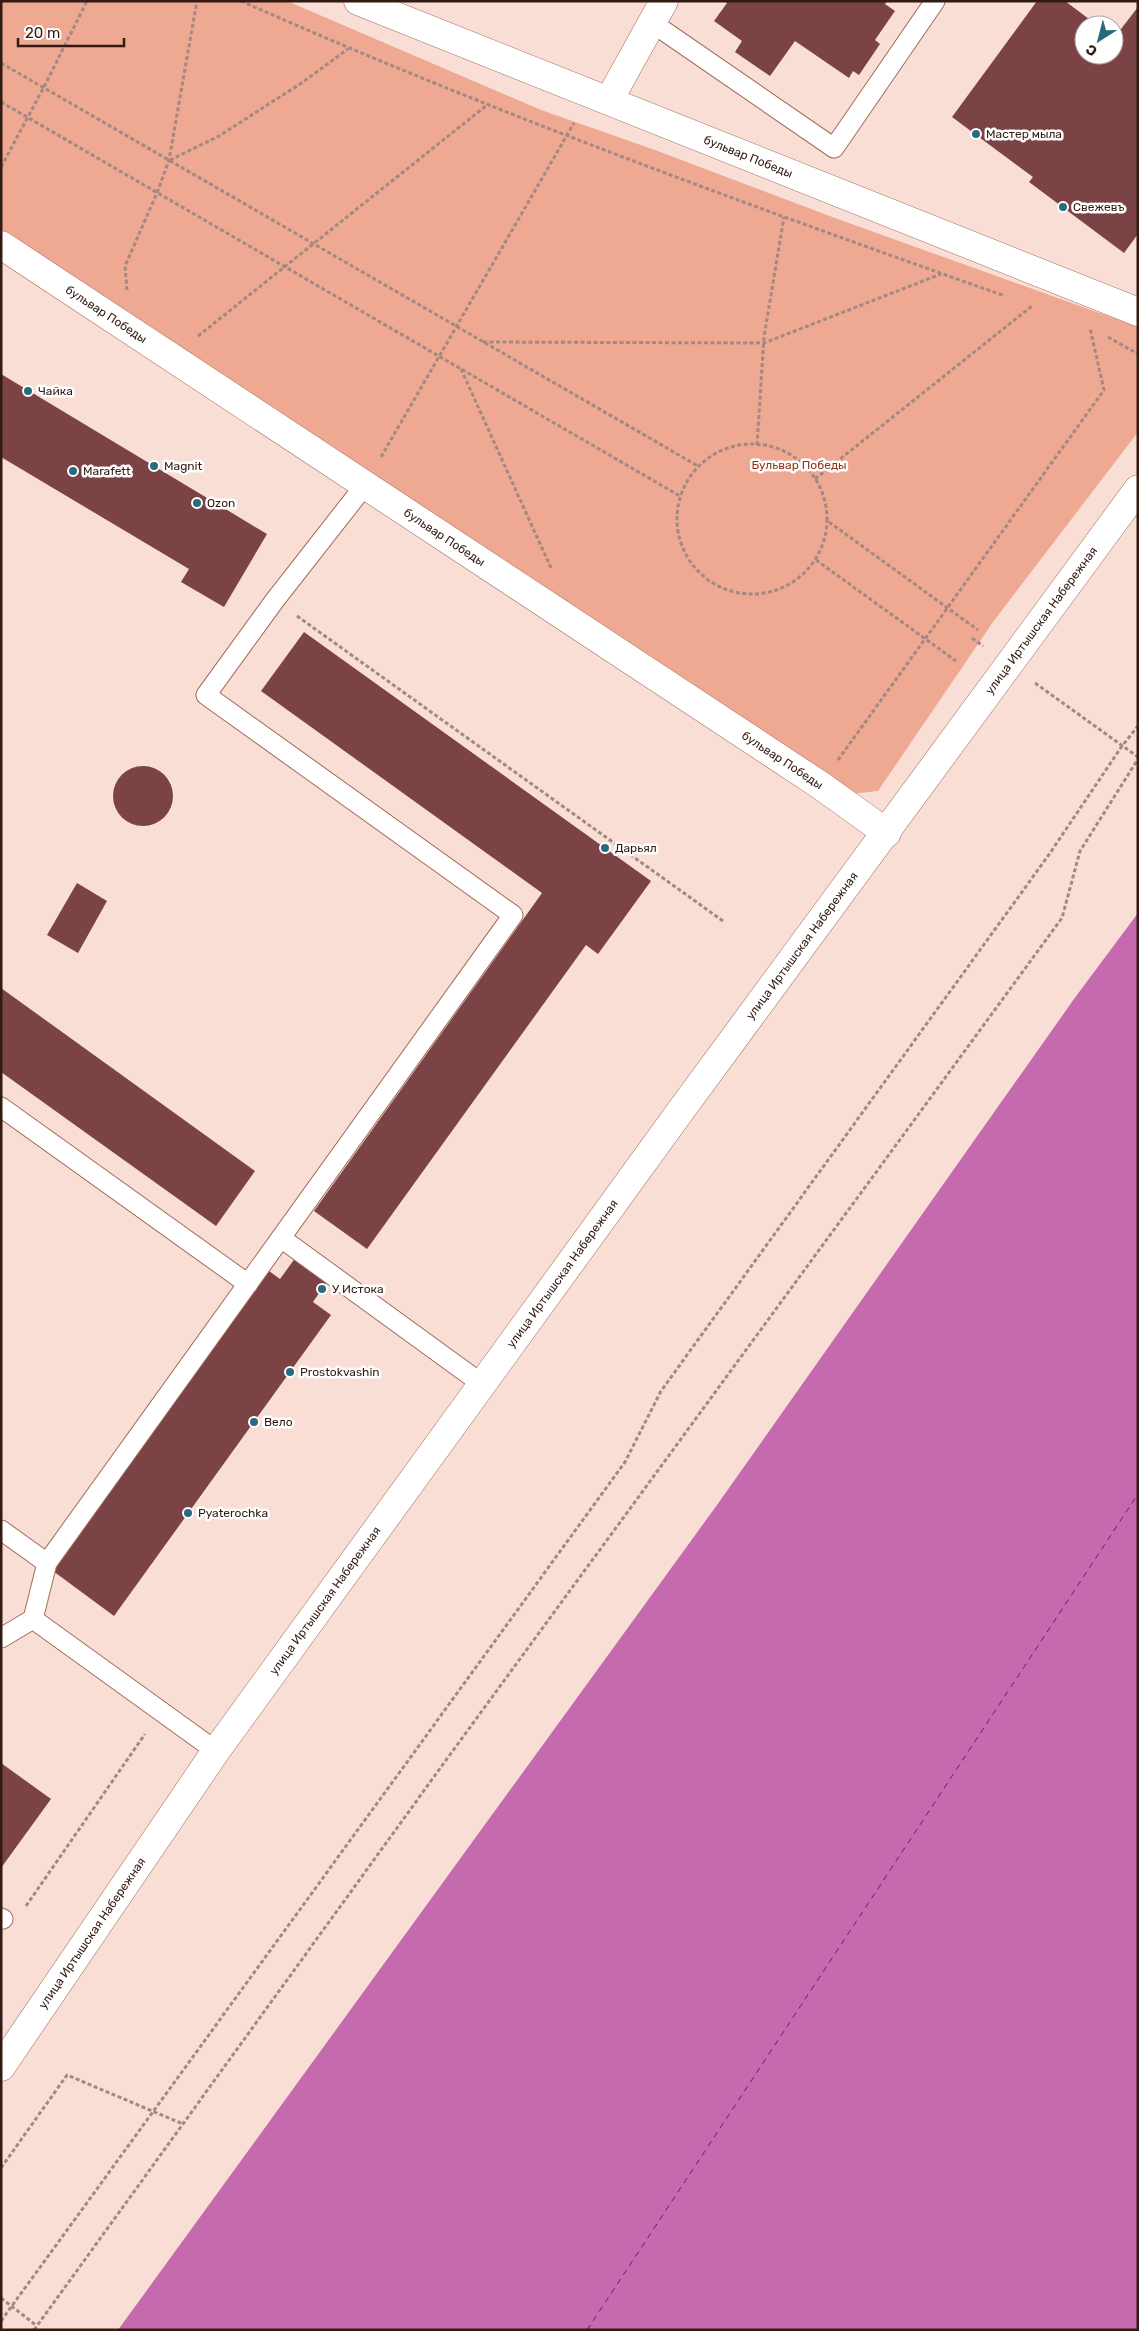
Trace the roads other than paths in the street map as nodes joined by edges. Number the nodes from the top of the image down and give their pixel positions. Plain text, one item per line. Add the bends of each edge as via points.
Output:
1 (358, 1) edge
2 (935, 1) edge
3 (658, 12) edge
4 (600, 97) junction
5 (1, 245) edge
6 (1138, 312) edge
7 (365, 485) junction
8 (1138, 489) edge
9 (887, 833) junction
10 (1, 1107) edge
11 (281, 1238) junction
12 (248, 1284) junction
13 (482, 1384) junction
14 (1, 1530) edge
15 (47, 1563) junction
16 (33, 1619) junction
17 (1, 1638) edge
18 (216, 1751) junction
19 (3, 2063) edge

1 - 4 street, бульвар Победы
2 - 3 lane via 834,148
3 - 4 street
4 - 6 street, бульвар Победы
5 - 7 street, бульвар Победы
7 - 9 street, бульвар Победы via 820,785
7 - 11 lane via 206,695 513,916
8 - 9 street, улица Иртышская Набережная
9 - 13 street, улица Иртышская Набережная
10 - 12 lane
11 - 12 lane
11 - 13 lane
12 - 15 lane
13 - 18 street, улица Иртышская Набережная
14 - 15 lane
15 - 16 lane
16 - 17 lane
16 - 18 lane
18 - 19 street, улица Иртышская Набережная

